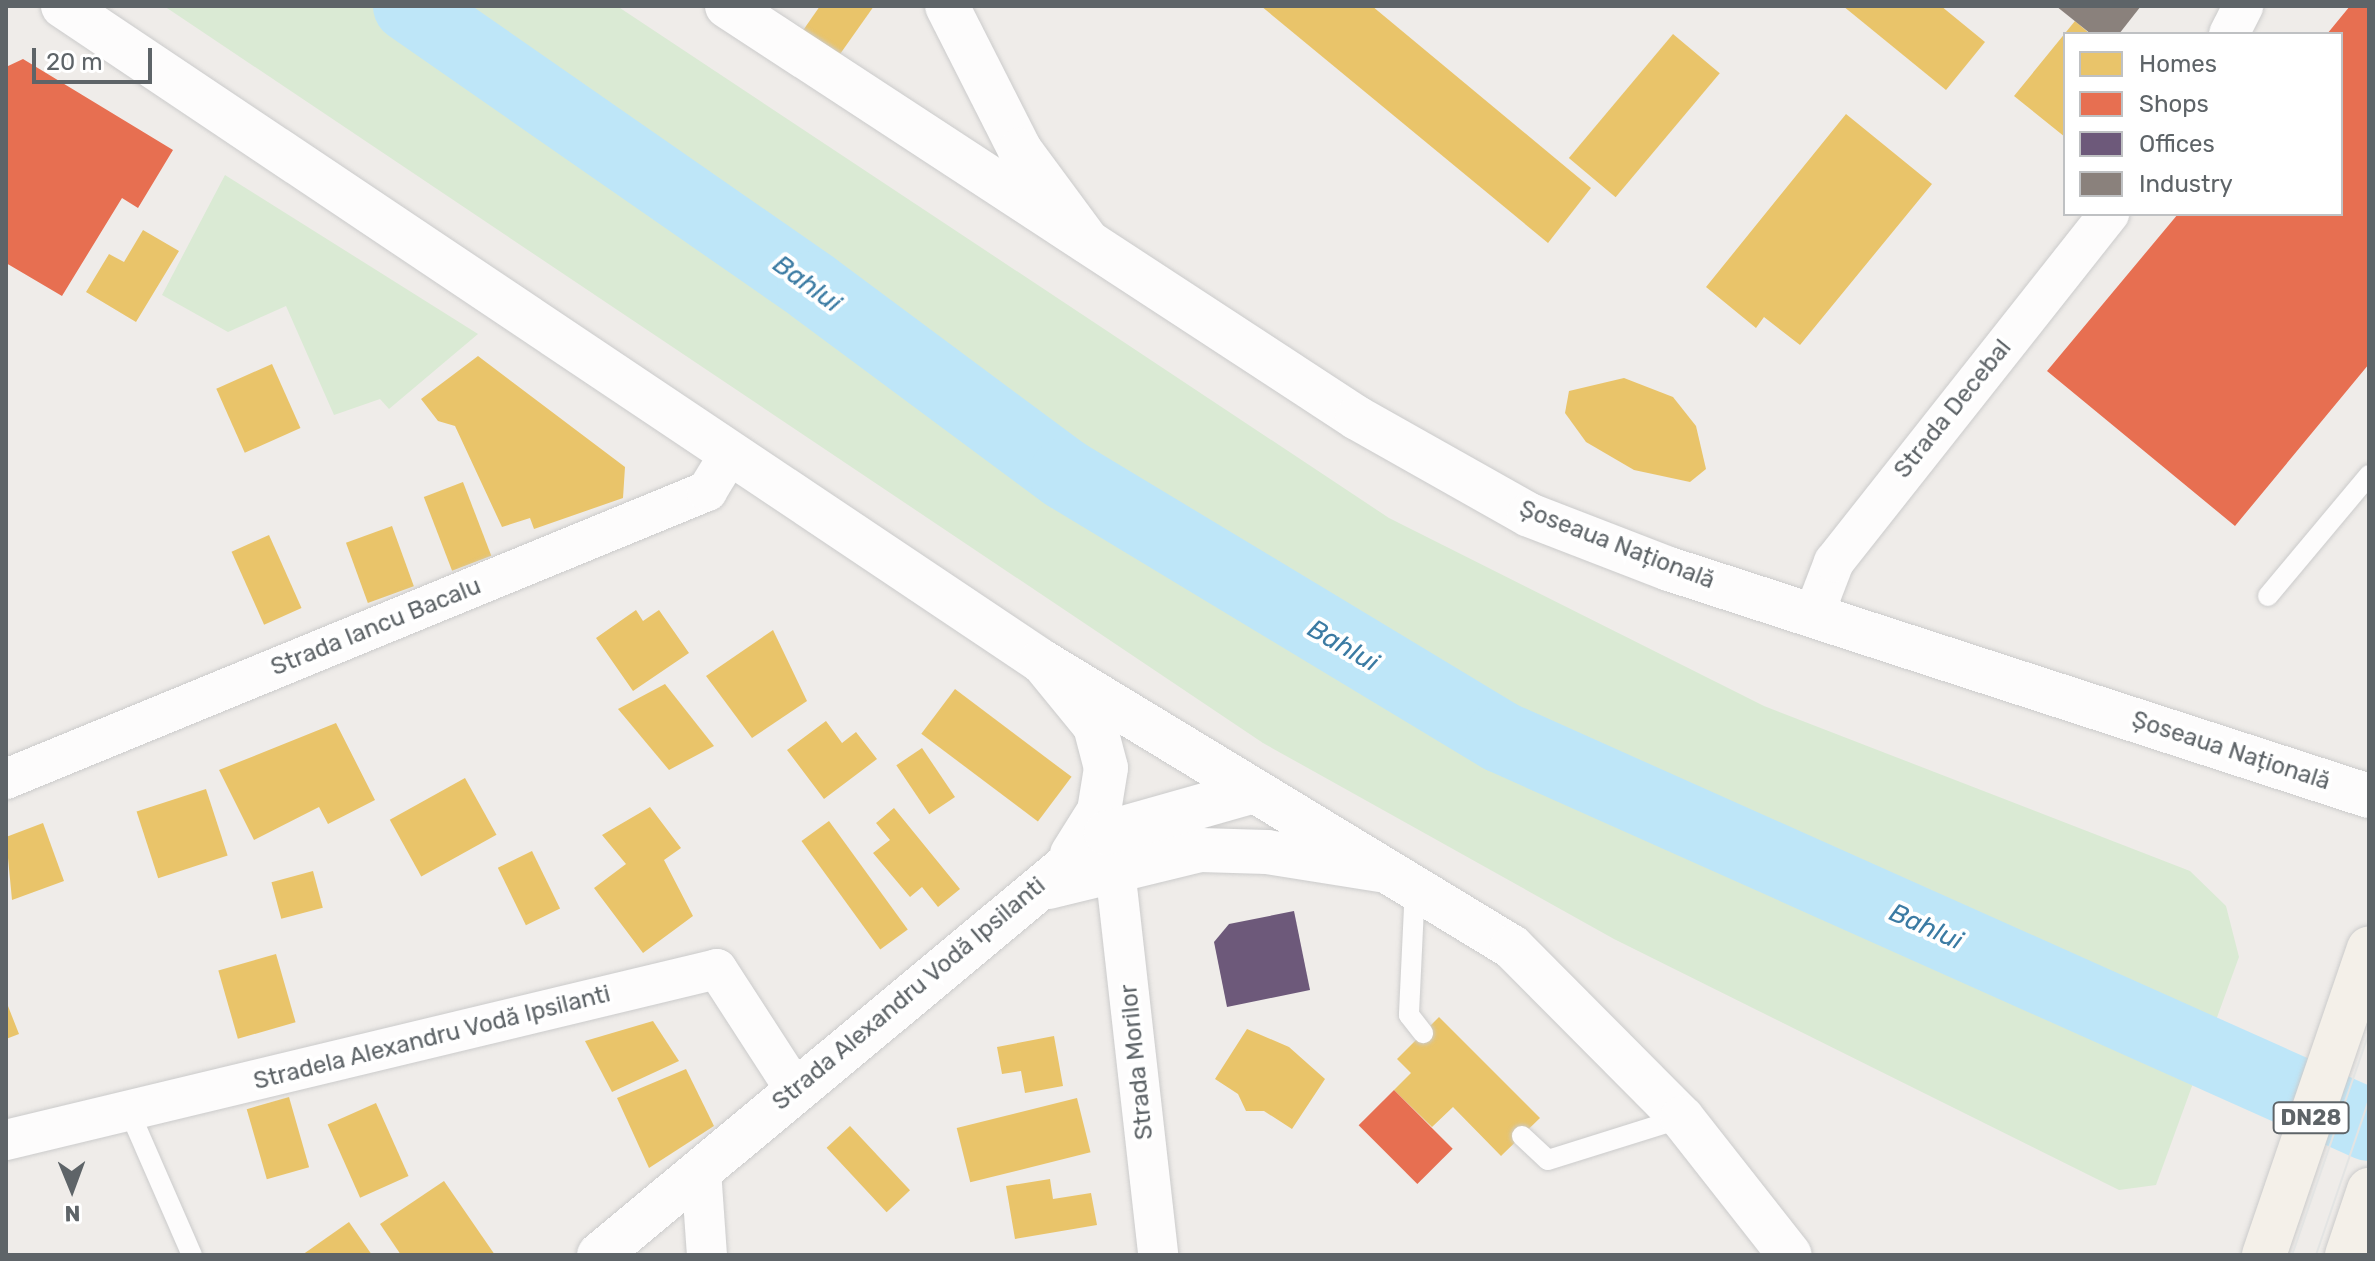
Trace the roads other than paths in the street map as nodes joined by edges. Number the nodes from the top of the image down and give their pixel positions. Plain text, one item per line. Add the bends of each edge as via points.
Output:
1 (63, 6) edge
2 (727, 6) edge
3 (947, 6) edge
4 (2243, 6) edge
5 (2230, 32) edge
6 (2107, 216) edge
7 (1091, 247) junction
8 (729, 455) junction
9 (2369, 475) edge
10 (2268, 596) dead end
11 (1814, 614) junction
12 (1041, 661) junction
13 (6, 779) edge
14 (1251, 792) junction
15 (2369, 796) edge
16 (1068, 861) junction
17 (1115, 869) junction
18 (1403, 879) junction
19 (1031, 891) junction
20 (2363, 964) edge
21 (1423, 1033) dead end
22 (796, 1091) junction
23 (129, 1111) junction
24 (1682, 1118) junction
25 (1522, 1136) dead end
26 (6, 1140) edge
27 (701, 1170) junction
28 (2369, 1190) edge
29 (192, 1255) edge
30 (599, 1255) edge
31 (707, 1255) edge
32 (1158, 1255) edge
33 (1790, 1255) edge
34 (2264, 1255) edge
35 (2347, 1255) edge

1 - 8 main road
2 - 7 main road
3 - 7 main road, Șoseaua Națională via 1020,150
4 - 5 street
6 - 11 street, Strada Decebal via 1834,562
7 - 11 main road, Șoseaua Națională via 1357,418 1529,515
8 - 12 main road
8 - 13 street, Strada Iancu Bacalu via 707,491
9 - 10 lane
11 - 15 main road, Șoseaua Națională
12 - 14 main road
12 - 16 main road via 1095,726 1106,768 1099,811
14 - 16 main road, Strada Alexandru Vodă Ipsilanti via 1106,833
14 - 18 main road
16 - 19 main road, Strada Alexandru Vodă Ipsilanti
17 - 18 main road via 1200,850 1267,852
17 - 19 main road
17 - 32 street, Strada Morilor
18 - 21 lane via 1409,1015
18 - 24 main road via 1512,947
19 - 22 main road, Strada Alexandru Vodă Ipsilanti
20 - 34 main road, DN28
22 - 23 street, Stradela Alexandru Vodă Ipsilanti via 717,969
22 - 27 main road, Strada Alexandru Vodă Ipsilanti
23 - 26 street, Stradela Alexandru Vodă Ipsilanti
23 - 29 lane
24 - 25 lane via 1548,1160
24 - 33 main road
27 - 30 main road, Strada Alexandru Vodă Ipsilanti
27 - 31 street
28 - 35 main road

